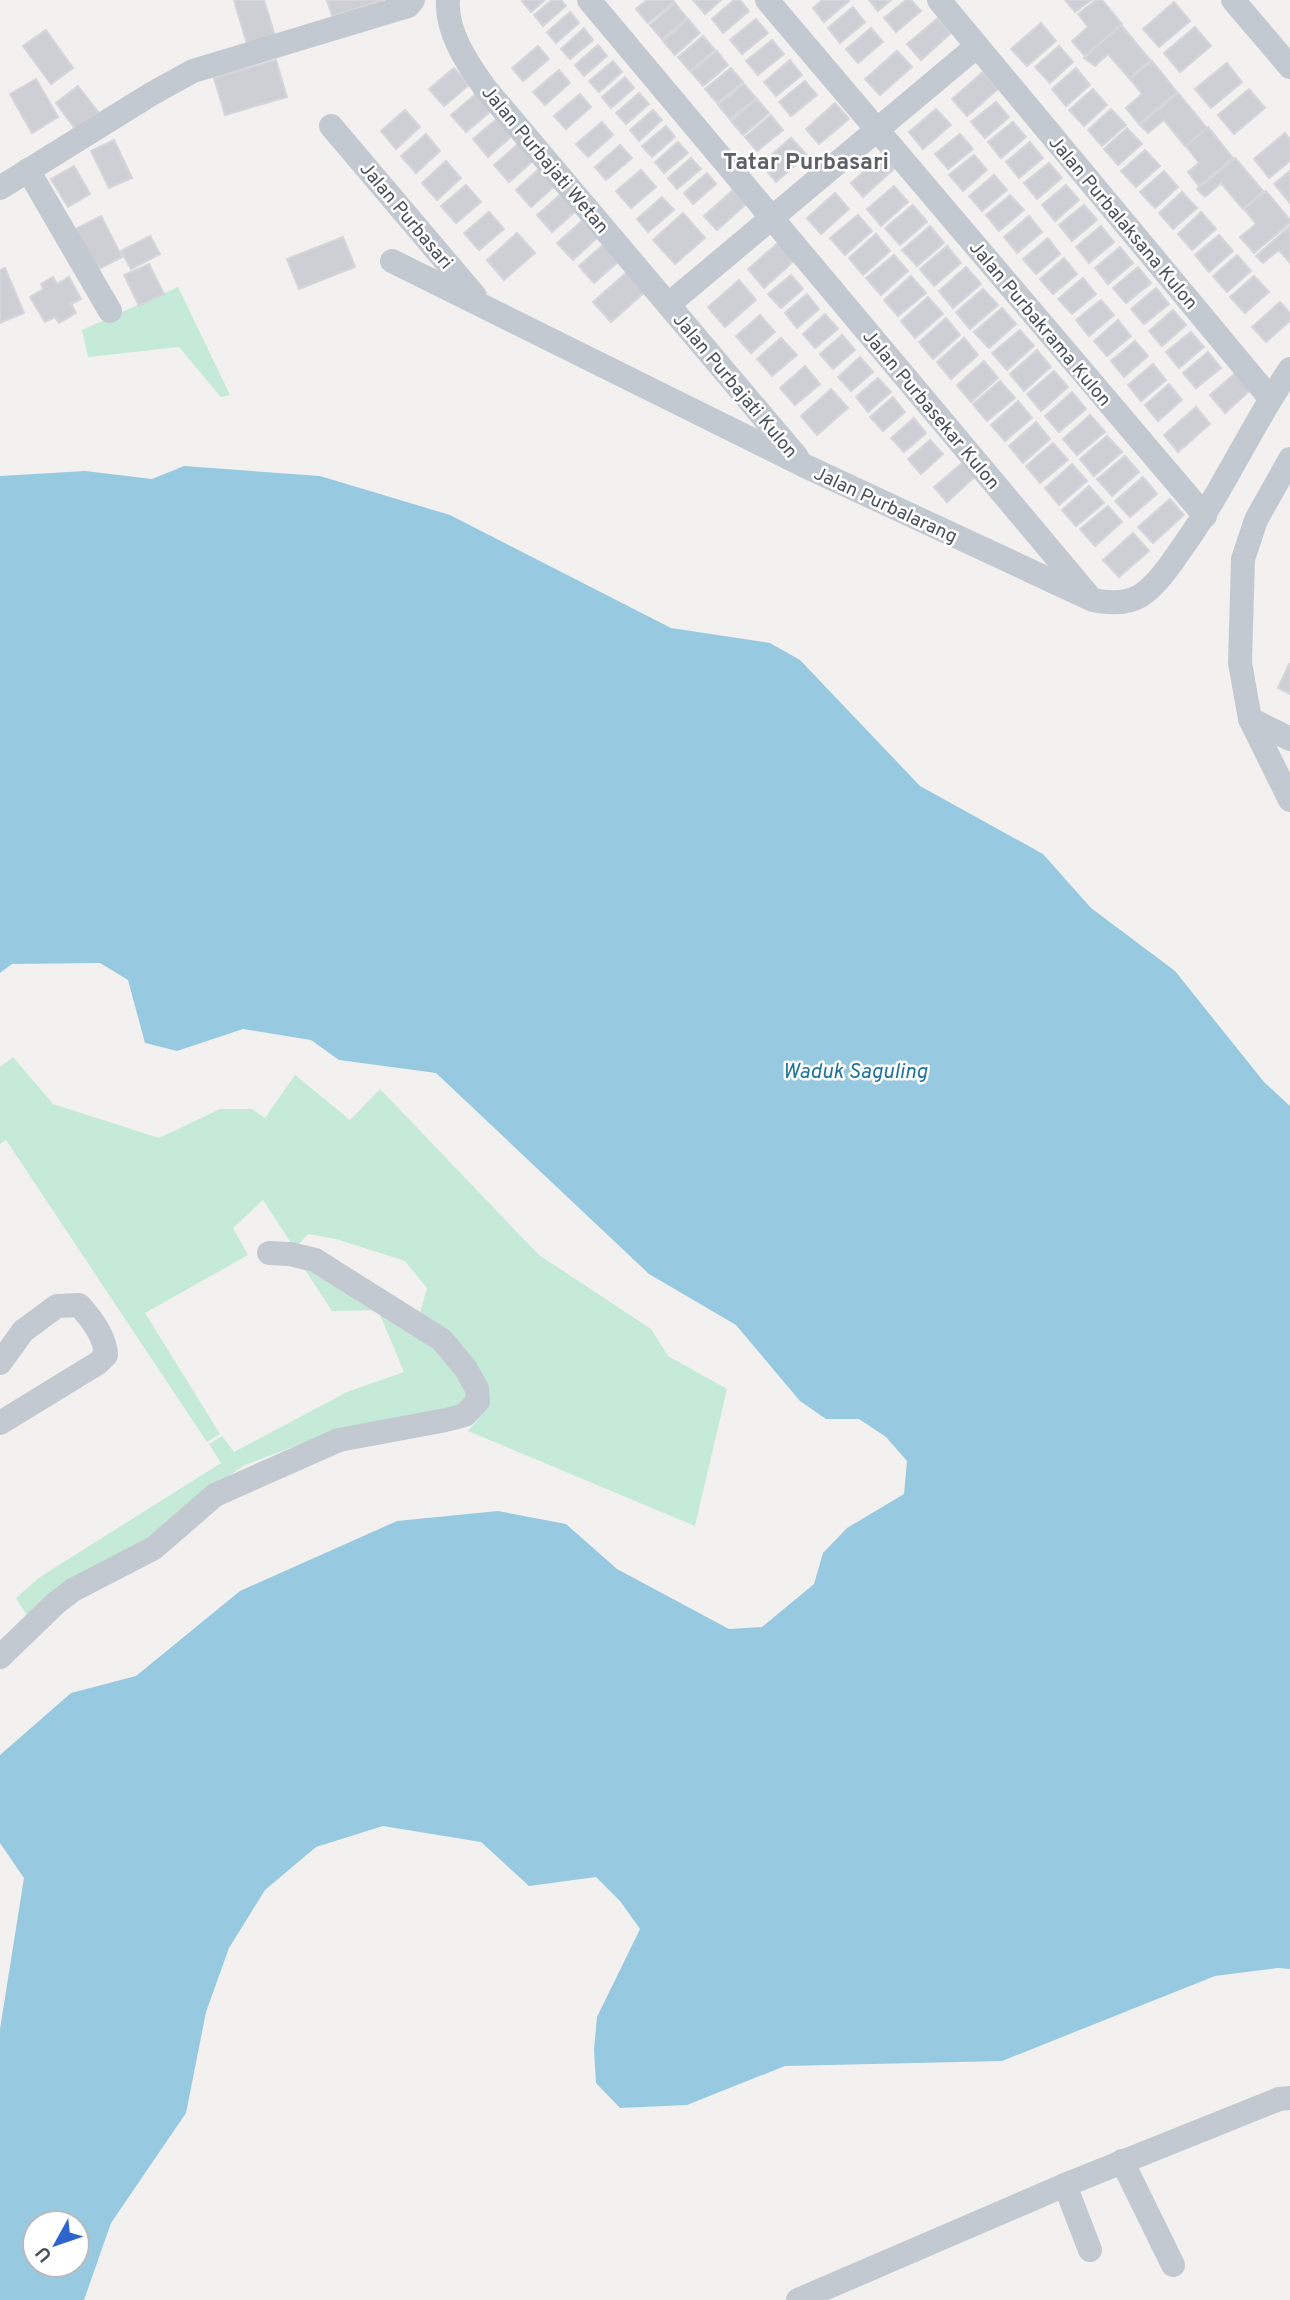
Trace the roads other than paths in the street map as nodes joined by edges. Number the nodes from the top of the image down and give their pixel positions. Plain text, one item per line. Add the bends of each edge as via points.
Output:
1 (412, 0) edge
2 (448, 0) edge
3 (589, 0) edge
4 (767, 0) edge
5 (939, 0) edge
6 (1233, 0) edge
7 (1252, 0) edge
8 (1290, 44) edge
9 (977, 46) junction
10 (1290, 67) edge
11 (331, 126) dead end
12 (877, 130) junction
13 (28, 170) junction
14 (0, 188) edge
15 (772, 218) junction
16 (392, 261) dead end
17 (669, 304) junction
18 (482, 305) junction
19 (110, 311) dead end
20 (1290, 369) edge
21 (1270, 398) junction
22 (803, 465) junction
23 (1286, 472) edge
24 (1205, 516) junction
25 (1093, 600) junction
26 (1251, 719) junction
27 (1290, 739) edge
28 (1290, 800) edge
29 (269, 1253) dead end
30 (0, 1363) edge
31 (0, 1423) edge
32 (0, 1657) edge
33 (1290, 2098) edge
34 (1122, 2161) junction
35 (1065, 2185) junction
36 (1090, 2250) dead end
37 (1173, 2265) dead end
38 (798, 2300) edge

1 - 13 street via 408,6 193,71
2 - 17 street, Jalan Purbajati Wetan via 452,29 485,88
3 - 15 street, Jalan Purbasekar Kulon
4 - 12 street, Jalan Purbakrama Kulon
5 - 9 street, Jalan Purbalaksana Kulon
6 - 10 street
7 - 8 street
9 - 12 street
9 - 21 street, Jalan Purbalaksana Kulon
11 - 18 street, Jalan Purbasari
12 - 15 street
12 - 24 street, Jalan Purbakrama Kulon
13 - 14 street
13 - 19 street
15 - 17 street
15 - 25 street, Jalan Purbasekar Kulon
16 - 18 street, Jalan Purbalarang
17 - 22 street, Jalan Purbajati Kulon
18 - 22 street, Jalan Purbalarang
20 - 21 street, Jalan Purbalarang
21 - 24 street, Jalan Purbalarang
22 - 25 street, Jalan Purbalarang
23 - 26 street via 1256,520 1243,559 1240,663
24 - 25 street, Jalan Purbalarang via 1164,575 1138,597 1111,603
26 - 27 street
26 - 28 street
29 - 32 street via 315,1260 442,1340 466,1369 478,1401 465,1415 339,1440 215,1494 154,1548 73,1590
30 - 31 street via 23,1331 57,1306 79,1305 106,1346 106,1355 98,1363
33 - 34 street
34 - 35 street
34 - 37 street
35 - 36 street
35 - 38 street

